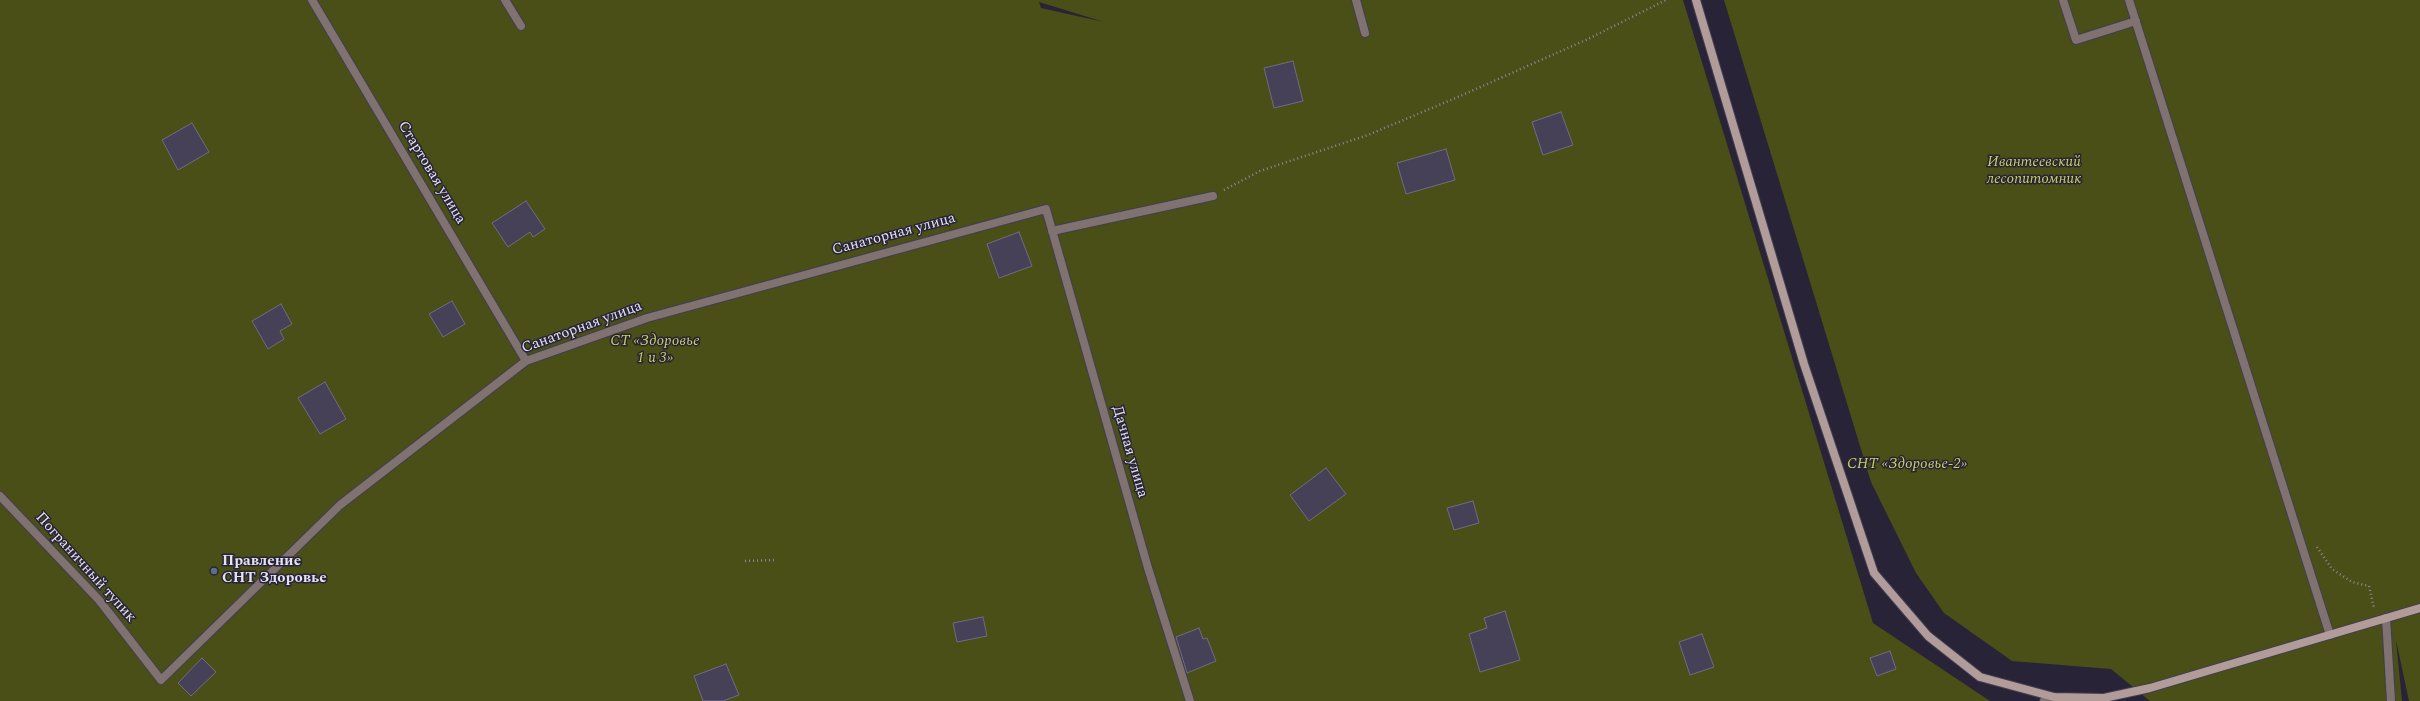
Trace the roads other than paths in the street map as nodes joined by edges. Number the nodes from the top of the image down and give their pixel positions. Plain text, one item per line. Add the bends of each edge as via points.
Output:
1 (312, 0) edge
2 (505, 0) edge
3 (1356, 0) edge
4 (1696, 0) edge
5 (2063, 0) edge
6 (2129, 0) edge
7 (2136, 21) junction
8 (521, 26) dead end
9 (1365, 33) dead end
10 (1213, 196) road end
11 (1046, 209) joint
12 (1052, 231) junction
13 (526, 361) junction
14 (0, 496) edge
15 (2420, 608) edge
16 (2382, 619) junction
17 (2330, 635) junction
18 (161, 680) joint
19 (2054, 697) junction
20 (1190, 701) edge
21 (2044, 701) edge
22 (2391, 701) edge

1 - 13 street, Стартовая улица
2 - 8 street
3 - 9 street
4 - 19 main road via 1804,364 1874,573 1928,636 1980,677
5 - 7 street via 2076,40
6 - 7 street
7 - 17 street
10 - 12 street
11 - 12 street, Дачная улица
11 - 13 street, Санаторная улица via 647,318
12 - 20 street, Дачная улица via 1148,568
13 - 18 street, Санаторная улица via 340,505
14 - 18 street, Пограничный тупик via 99,600
15 - 16 main road
16 - 17 main road
16 - 22 street
17 - 19 main road via 2150,688 2104,698
19 - 21 street

